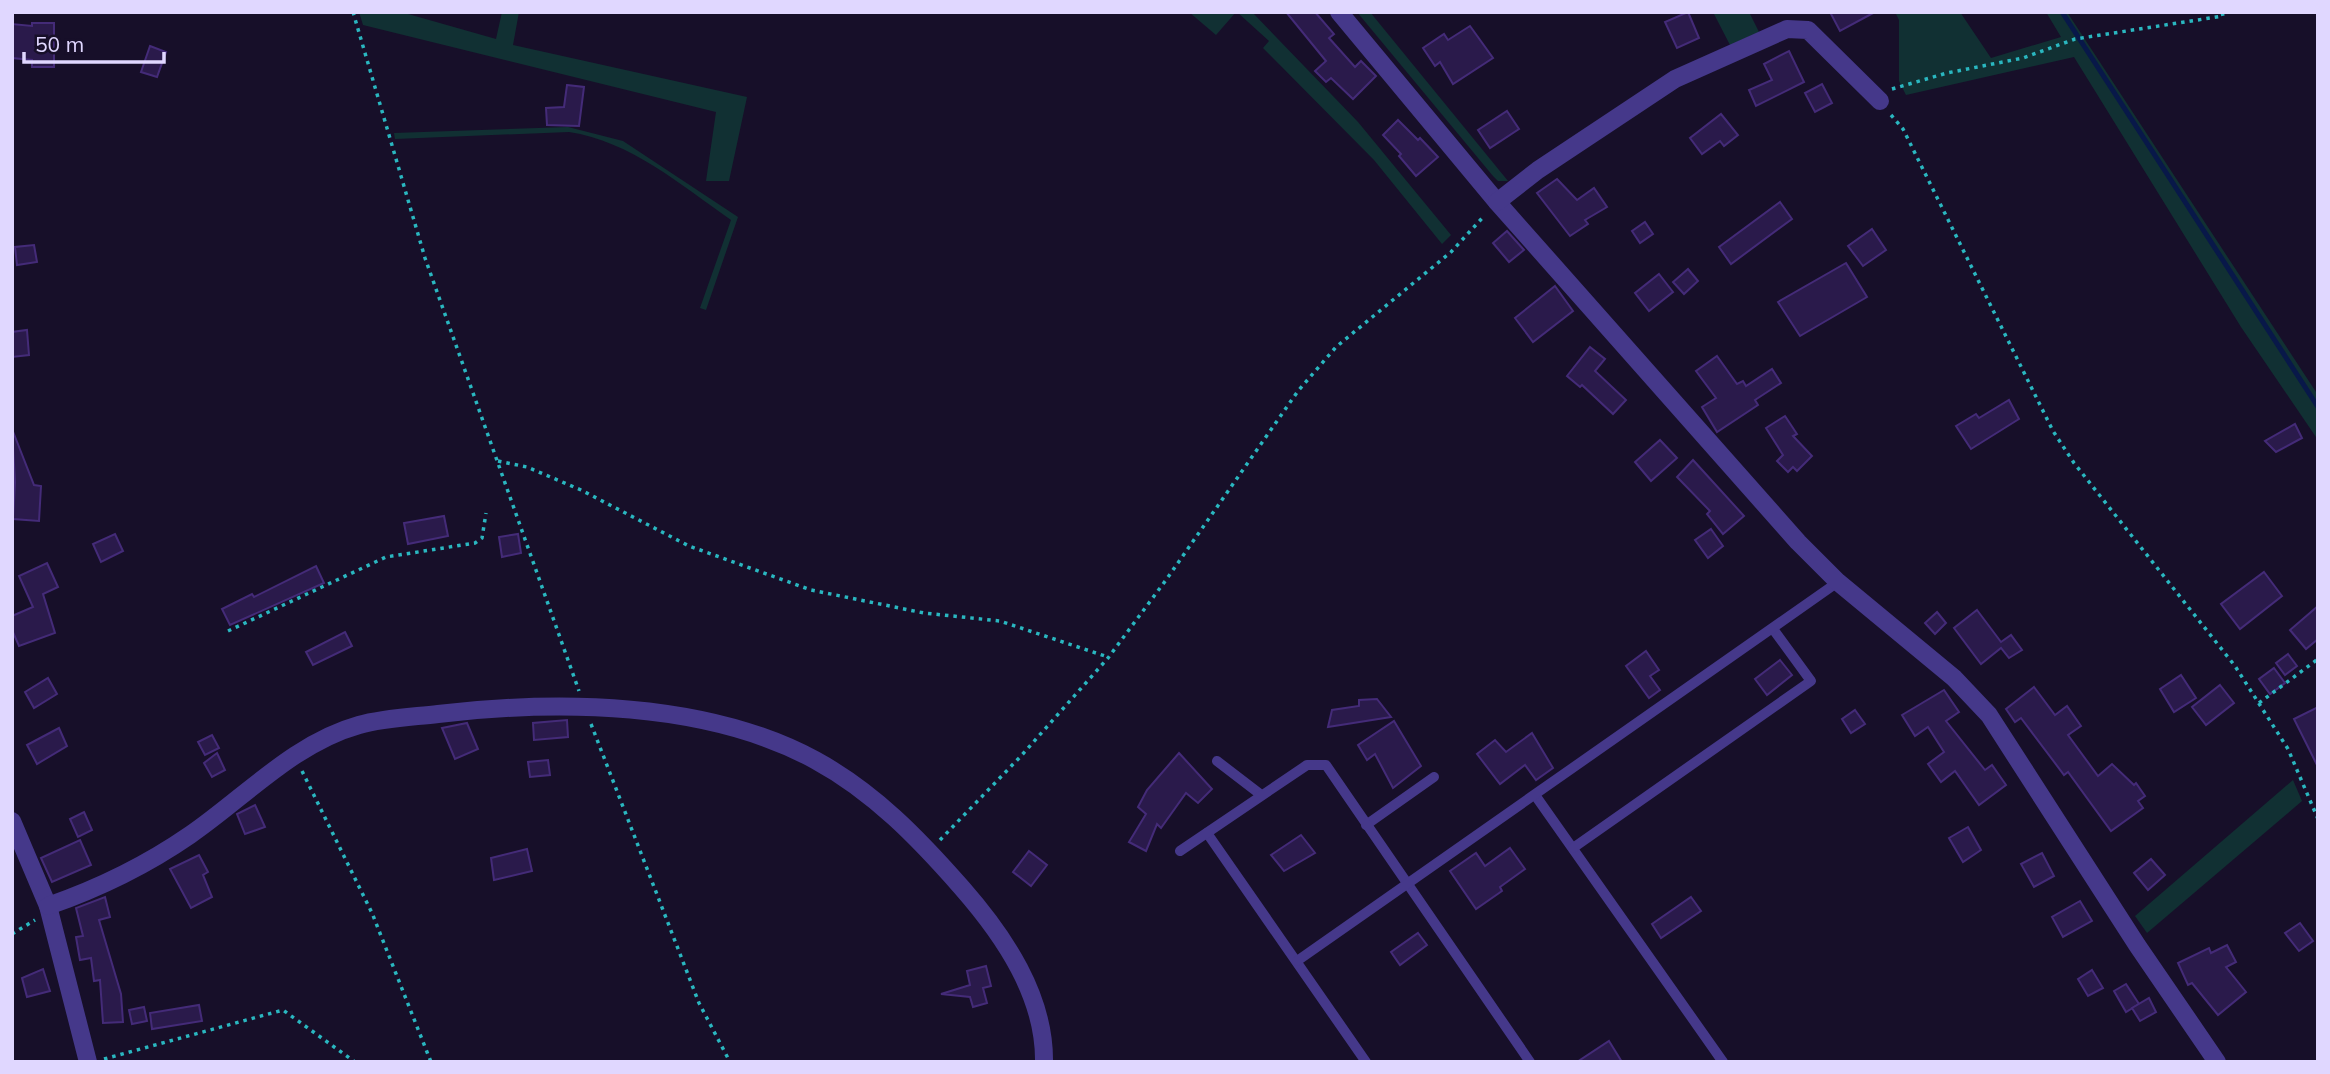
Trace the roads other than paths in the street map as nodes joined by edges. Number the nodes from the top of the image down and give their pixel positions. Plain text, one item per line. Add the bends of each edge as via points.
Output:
1 (1339, 12) edge
2 (1877, 98) road end
3 (1497, 202) junction
4 (1838, 582) junction
5 (1773, 628) junction
6 (1217, 761) dead end
7 (1434, 777) dead end
8 (1260, 794) junction
9 (1535, 795) junction
10 (12, 821) edge
11 (1366, 825) junction
12 (1207, 833) junction
13 (1573, 848) junction
14 (1180, 851) dead end
15 (1408, 883) junction
16 (48, 906) junction
17 (1297, 961) junction
18 (1527, 1058) edge
19 (88, 1062) edge
20 (1044, 1062) edge
21 (1366, 1062) edge
22 (1513, 1062) edge
23 (1723, 1062) edge
24 (2217, 1062) edge

1 - 3 street
2 - 3 street via 1808,30 1787,29 1675,79
3 - 4 street
4 - 5 lane
4 - 24 street via 1954,678 1989,715
5 - 9 lane
5 - 13 lane via 1811,681
6 - 8 lane
7 - 11 lane
8 - 11 lane via 1307,765 1326,765
8 - 12 lane
9 - 13 lane
9 - 15 lane
10 - 16 street
11 - 15 lane
12 - 14 lane
12 - 17 lane
13 - 23 lane
15 - 17 lane
15 - 18 lane
16 - 19 street
16 - 20 street via 77,896 167,849 293,758 360,724 487,709 584,706 655,713 761,737 792,749 872,796 982,911 1018,965 1040,1024
17 - 21 lane
18 - 22 lane

